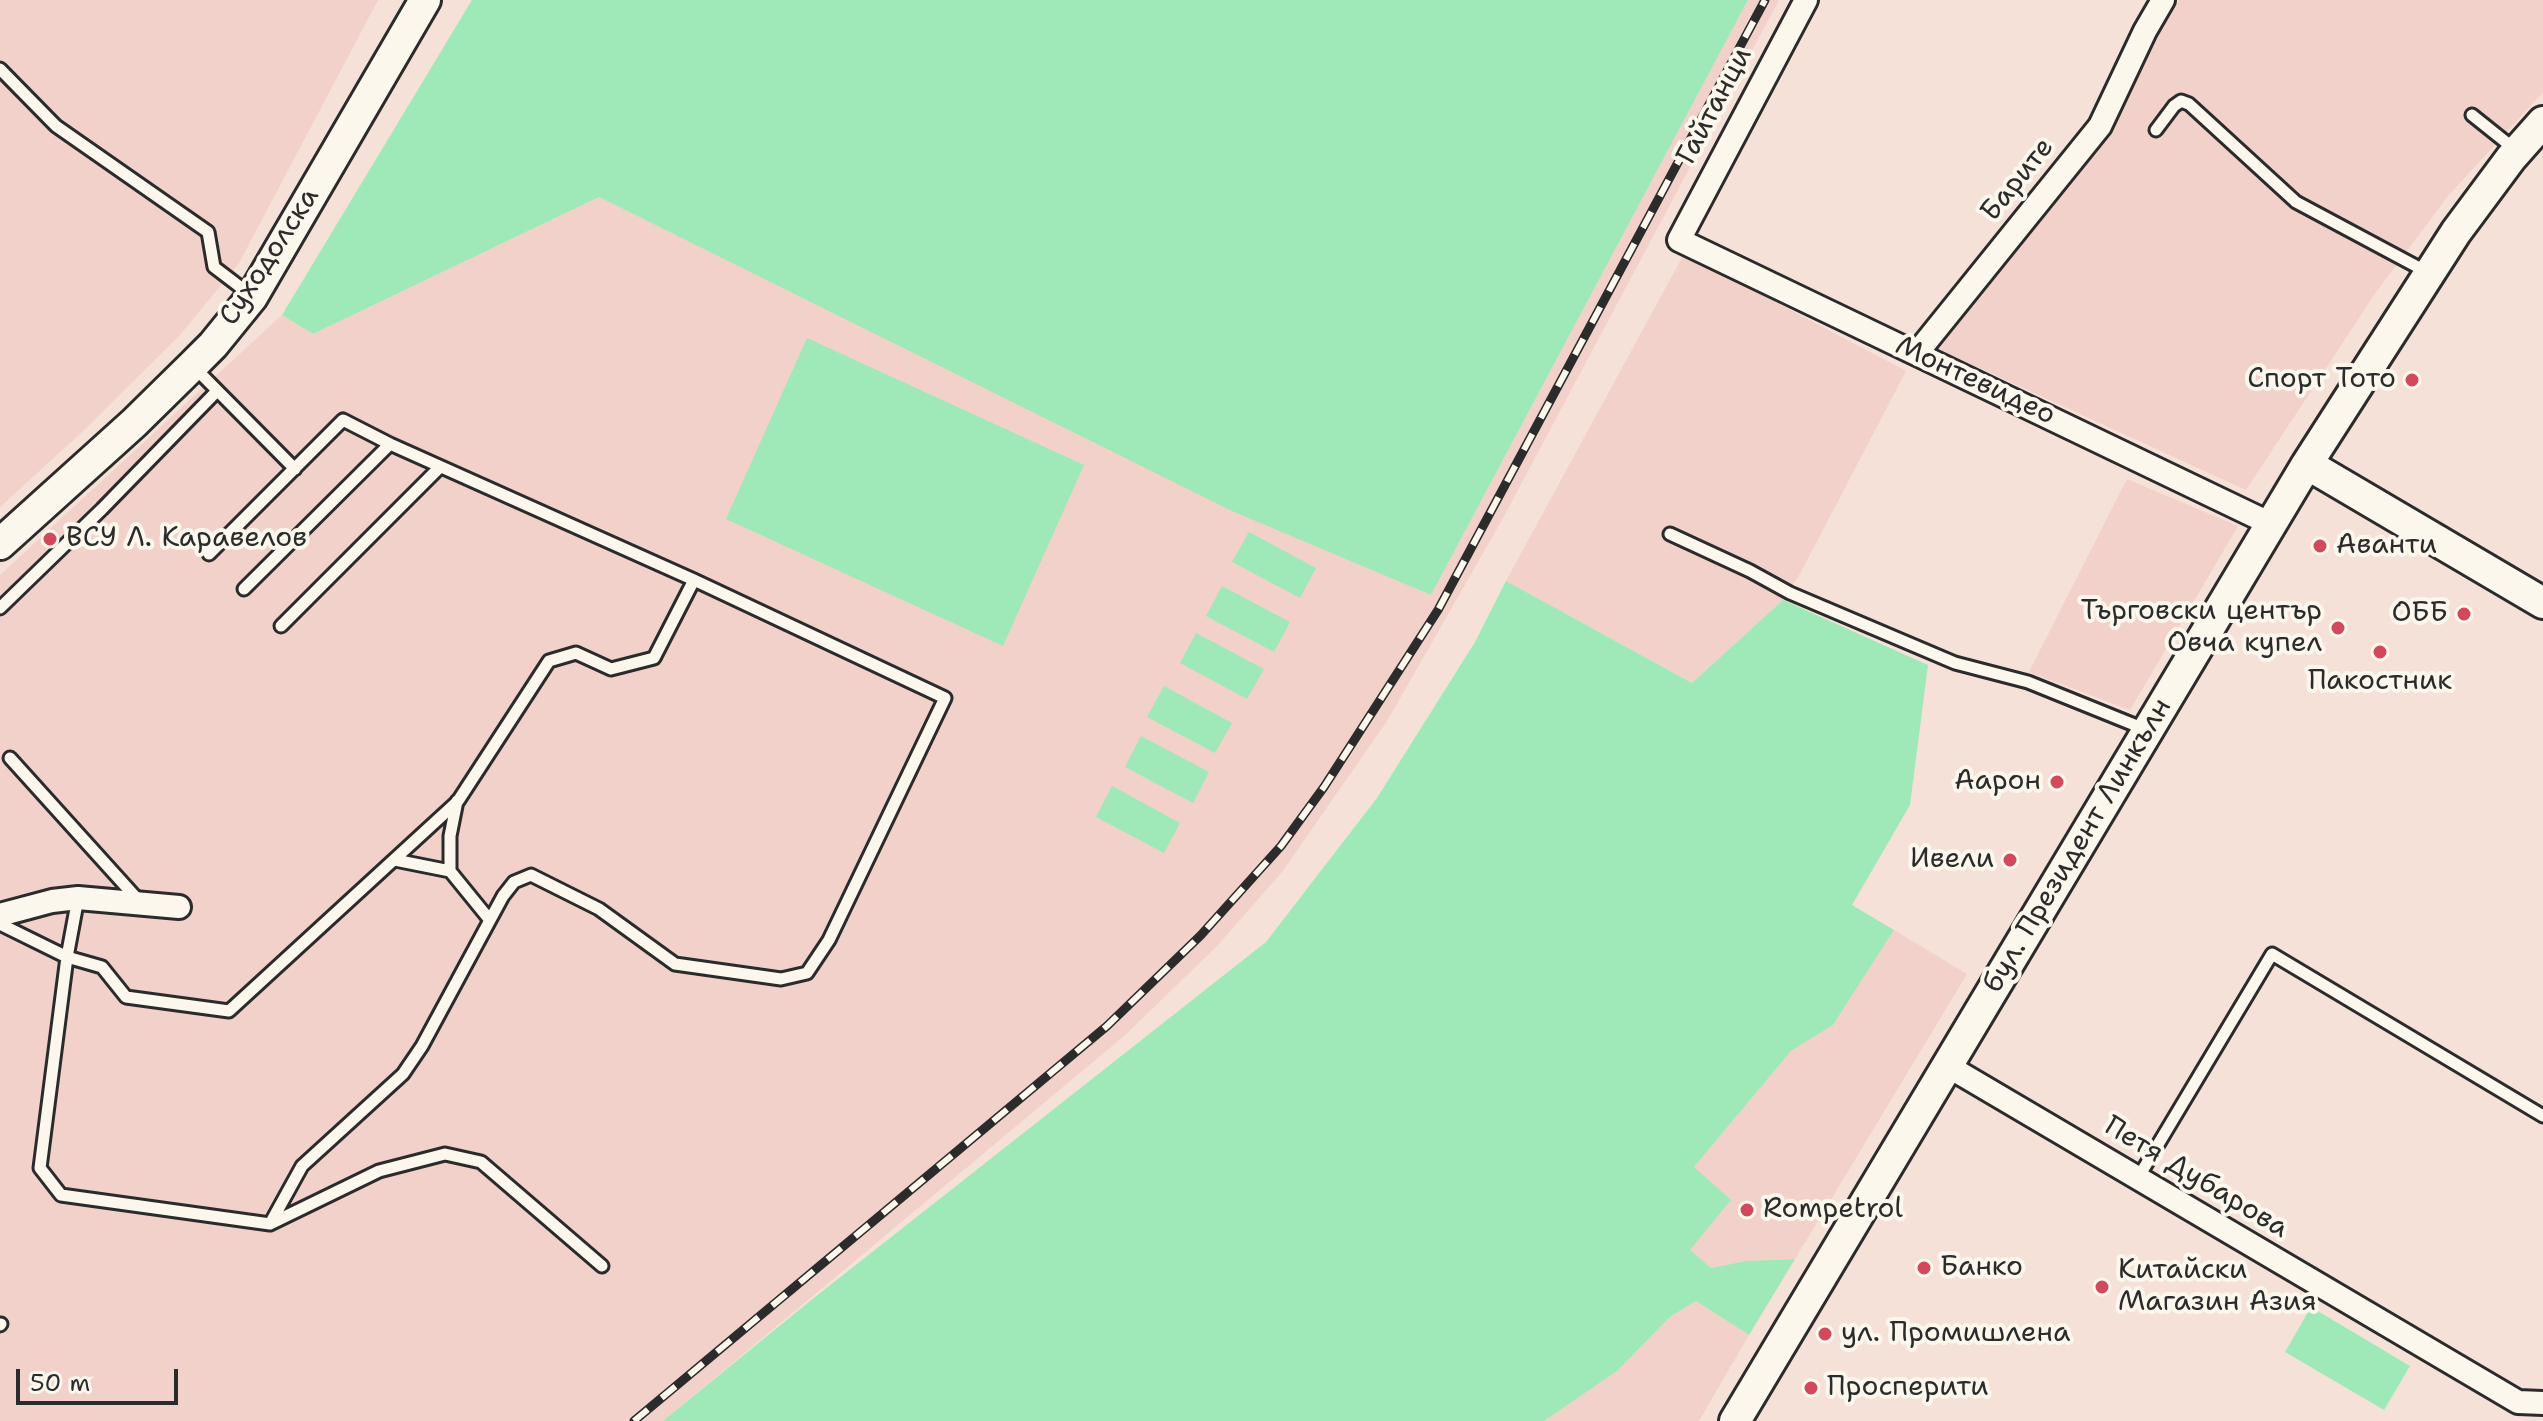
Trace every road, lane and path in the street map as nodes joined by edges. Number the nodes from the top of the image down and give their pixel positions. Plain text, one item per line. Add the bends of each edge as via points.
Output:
1 (425, 0) edge
2 (1806, 0) edge
3 (2163, 0) edge
4 (0, 69) edge
5 (2472, 115) dead end
6 (2543, 122) edge
7 (2156, 130) dead end
8 (2517, 151) junction
9 (1679, 240) joint
10 (2428, 273) junction
11 (252, 297) junction
12 (1917, 353) junction
13 (193, 365) junction
14 (217, 391) junction
15 (390, 444) junction
16 (2307, 464) junction
17 (440, 467) junction
18 (295, 469) junction
19 (2271, 524) junction
20 (1670, 534) dead end
21 (0, 544) edge
22 (209, 554) dead end
23 (694, 580) junction
24 (244, 589) dead end
25 (2543, 603) edge
26 (0, 608) edge
27 (281, 626) dead end
28 (2147, 730) junction
29 (10, 758) dead end
30 (458, 801) junction
31 (395, 860) junction
32 (450, 871) junction
33 (78, 898) junction
34 (140, 902) junction
35 (179, 907) dead end
36 (0, 915) edge
37 (489, 919) junction
38 (0, 924) edge
39 (67, 957) junction
40 (1946, 1065) junction
41 (2543, 1116) edge
42 (2138, 1178) junction
43 (270, 1224) junction
44 (602, 1266) dead end
45 (2543, 1403) edge
46 (1735, 1421) edge

1 - 11 street, Суходолска
2 - 9 street, Гайтанци
3 - 12 street, Барите via 2100,126
4 - 11 lane via 56,126 208,232 214,267
5 - 8 lane
6 - 8 street, бул. Президент Линкълн
7 - 10 lane via 2174,106 2181,101 2189,104 2296,202
8 - 10 street, бул. Президент Линкълн
9 - 12 street, Монтевидео
10 - 16 street, бул. Президент Линкълн
11 - 13 street, Суходолска
12 - 19 street, Монтевидео
13 - 14 lane
13 - 21 street, Суходолска
14 - 18 lane
14 - 26 lane
15 - 17 lane
15 - 18 lane via 343,420
15 - 24 lane
16 - 19 street, бул. Президент Линкълн
16 - 25 street
17 - 23 lane
17 - 27 lane
18 - 22 lane
19 - 28 street, бул. Президент Линкълн
20 - 28 lane via 1790,593 1955,663 2028,682
23 - 30 lane via 654,658 611,669 576,653 549,661
23 - 37 lane via 945,698 829,940 807,973 781,979 675,964 599,909 531,875 514,882
28 - 40 street, бул. Президент Линкълн
29 - 34 lane
30 - 31 lane
30 - 32 lane
31 - 32 lane
31 - 39 lane via 229,1011 126,997 102,967
32 - 37 lane
33 - 34 street
33 - 36 street
33 - 39 lane
34 - 35 street
37 - 43 lane via 403,1074 302,1166
38 - 39 lane
39 - 43 lane via 40,1168 61,1195
40 - 42 street, Петя Дубарова
40 - 46 street, бул. Президент Линкълн
41 - 42 lane via 2272,954
42 - 45 street, Петя Дубарова via 2518,1402
43 - 44 lane via 379,1171 445,1154 481,1162

